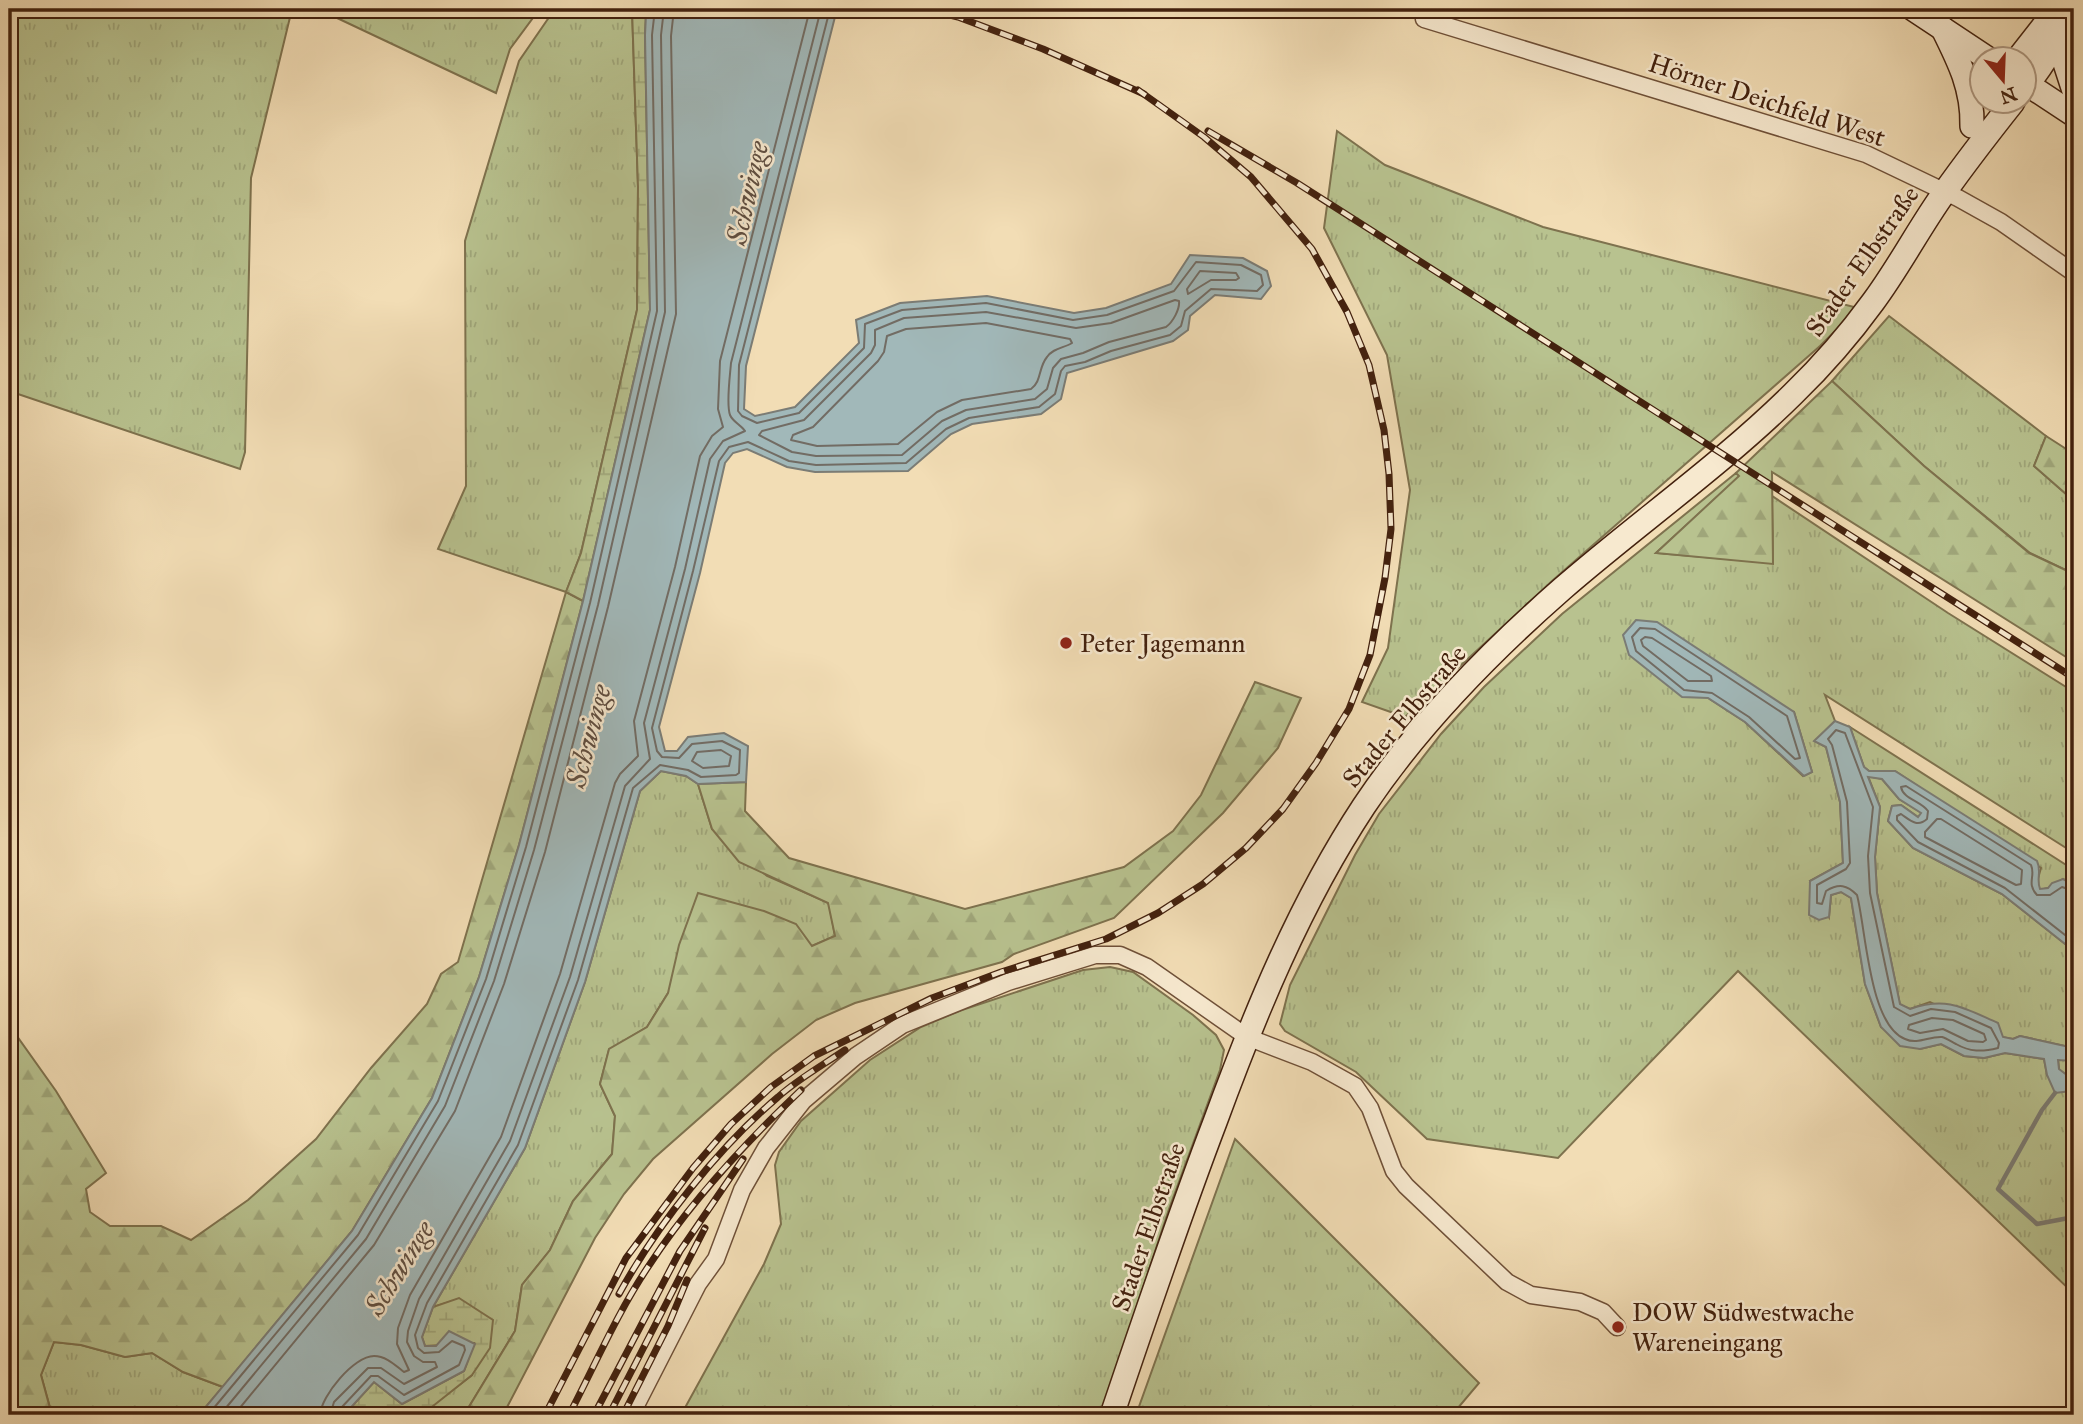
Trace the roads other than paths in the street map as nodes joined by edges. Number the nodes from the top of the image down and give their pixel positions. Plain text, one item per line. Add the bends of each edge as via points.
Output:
1 (1913, 9) edge
2 (2057, 9) edge
3 (2066, 9) edge
4 (1424, 19) dead end
5 (1943, 29) junction
6 (2060, 33) junction
7 (1969, 46) edge
8 (2028, 46) edge
9 (2038, 70) edge
10 (2074, 91) edge
11 (2038, 97) edge
12 (2074, 115) edge
13 (1978, 116) edge
14 (2002, 116) edge
15 (1972, 126) junction
16 (1945, 191) junction
17 (2074, 273) edge
18 (1247, 1037) junction
19 (1617, 1327) dead end
20 (631, 1415) edge
21 (1112, 1415) edge

1 - 5 street
2 - 8 street
3 - 6 street
4 - 16 street, Hörner Deichfeld West via 1866,154
5 - 7 street
5 - 15 street via 1967,81
6 - 9 street, Stader Elbstraße
6 - 10 street
11 - 12 street
13 - 15 street, Stader Elbstraße
14 - 16 street, Stader Elbstraße
15 - 16 street, Stader Elbstraße
16 - 17 street, Hörner Deichfeld West via 2001,222
16 - 18 street, Stader Elbstraße via 1875,301 1824,362 1725,455 1505,641 1416,737 1365,805 1330,863 1300,917
18 - 19 street via 1312,1062 1355,1086 1370,1108 1394,1171 1507,1282 1531,1295 1603,1312
18 - 20 street via 1147,967 1120,955 1095,955 1020,978 902,1025 803,1101 766,1148 742,1190 716,1259 698,1284
18 - 21 street, Stader Elbstraße via 1177,1222

